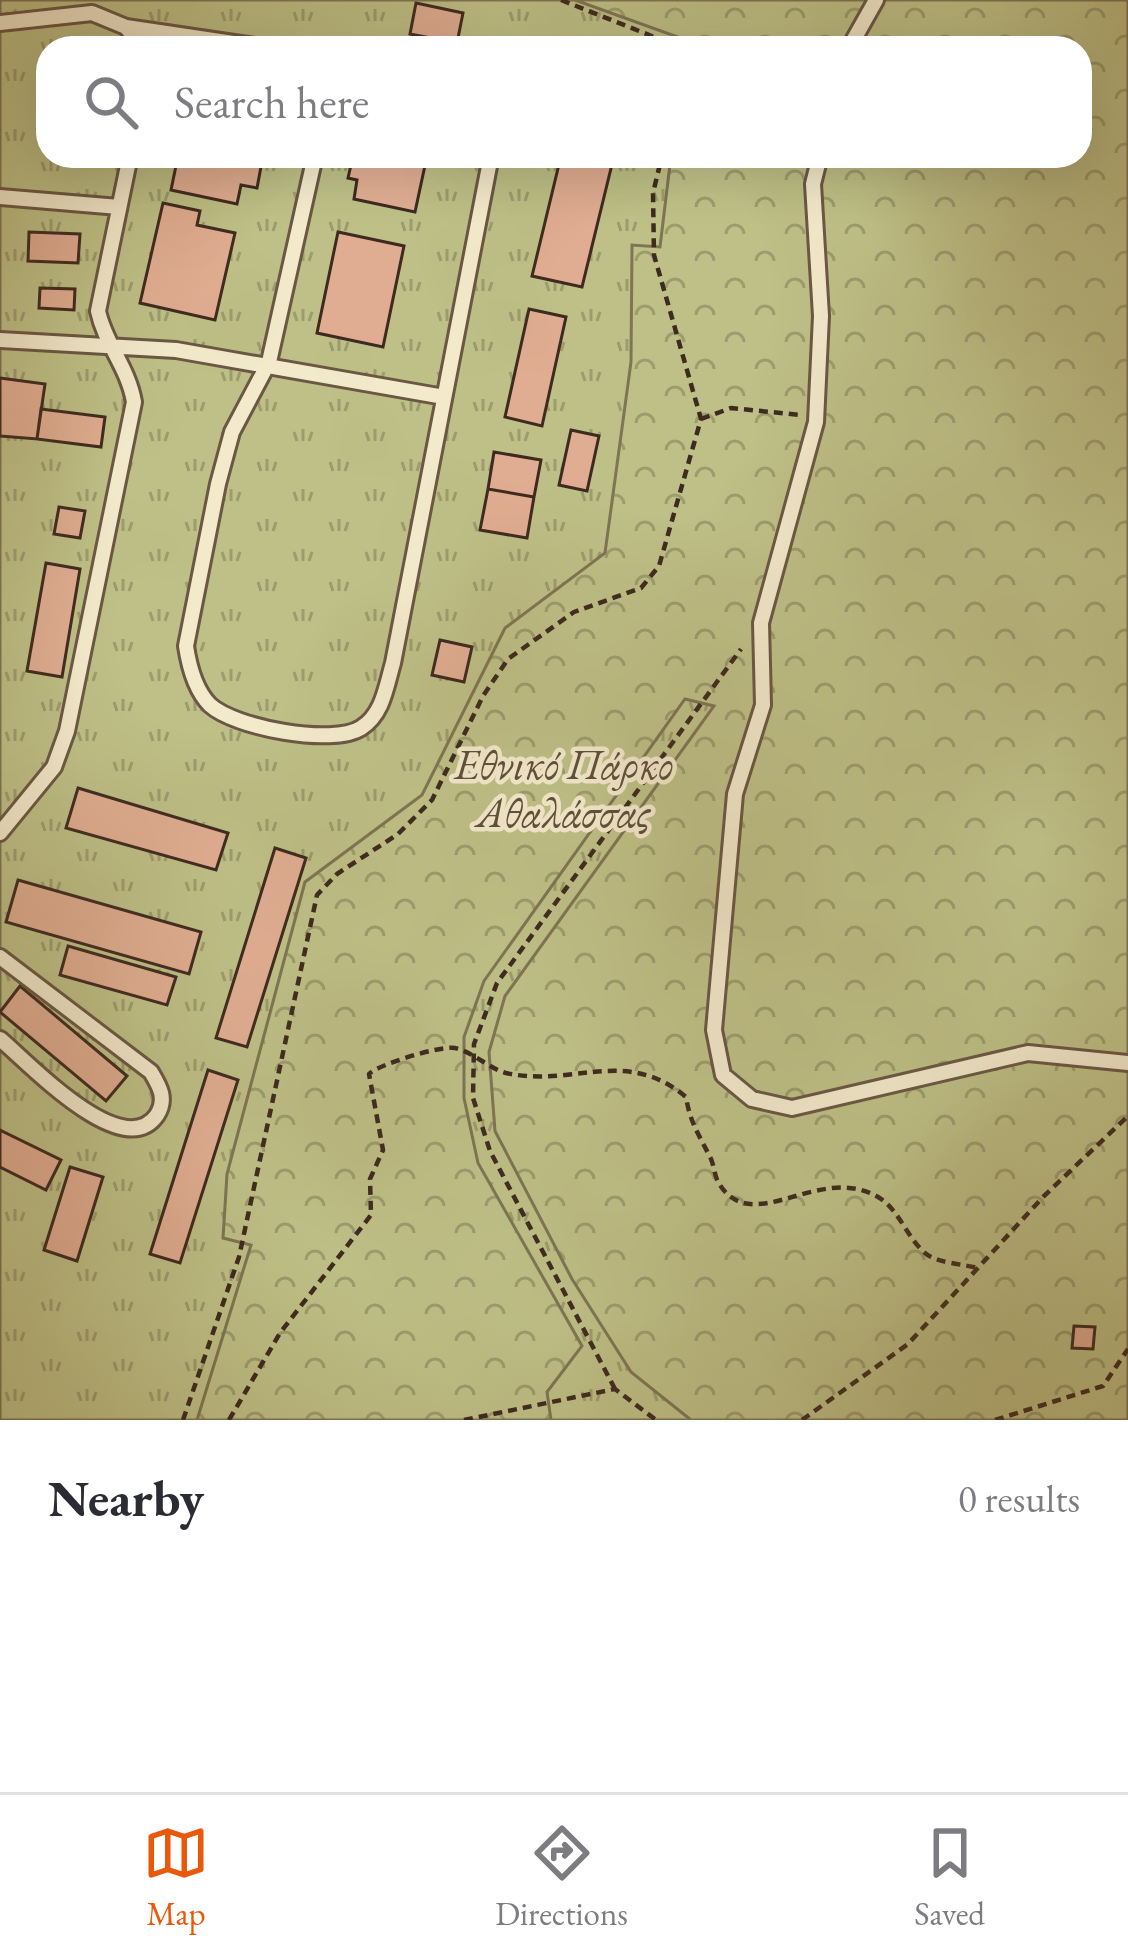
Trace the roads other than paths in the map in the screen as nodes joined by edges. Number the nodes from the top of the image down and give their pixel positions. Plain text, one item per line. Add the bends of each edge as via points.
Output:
1 (876, 0) edge
2 (0, 23) edge
3 (126, 27) junction
4 (133, 36) edge
5 (187, 36) edge
6 (856, 36) edge
7 (127, 168) edge
8 (312, 168) edge
9 (489, 168) edge
10 (817, 168) edge
11 (0, 196) edge
12 (119, 207) junction
13 (0, 340) edge
14 (114, 345) junction
15 (268, 362) junction
16 (444, 397) junction
17 (0, 833) edge
18 (0, 957) edge
19 (0, 1039) edge
20 (1128, 1063) edge

1 - 6 lane
2 - 3 lane via 92,13
3 - 4 lane
3 - 5 lane
7 - 12 lane
8 - 15 lane
9 - 16 lane
10 - 20 lane via 816,422 761,623 763,705 735,794 714,1030 723,1076 752,1099 792,1108 1028,1052
11 - 12 lane
12 - 14 lane via 98,311
13 - 14 lane
14 - 15 lane
14 - 17 lane via 134,402 67,731 54,767
15 - 16 lane
15 - 16 lane via 232,432 186,646 211,705 242,723 346,736 378,711
18 - 19 lane via 151,1072 162,1090 161,1110 148,1126 126,1132 103,1124

